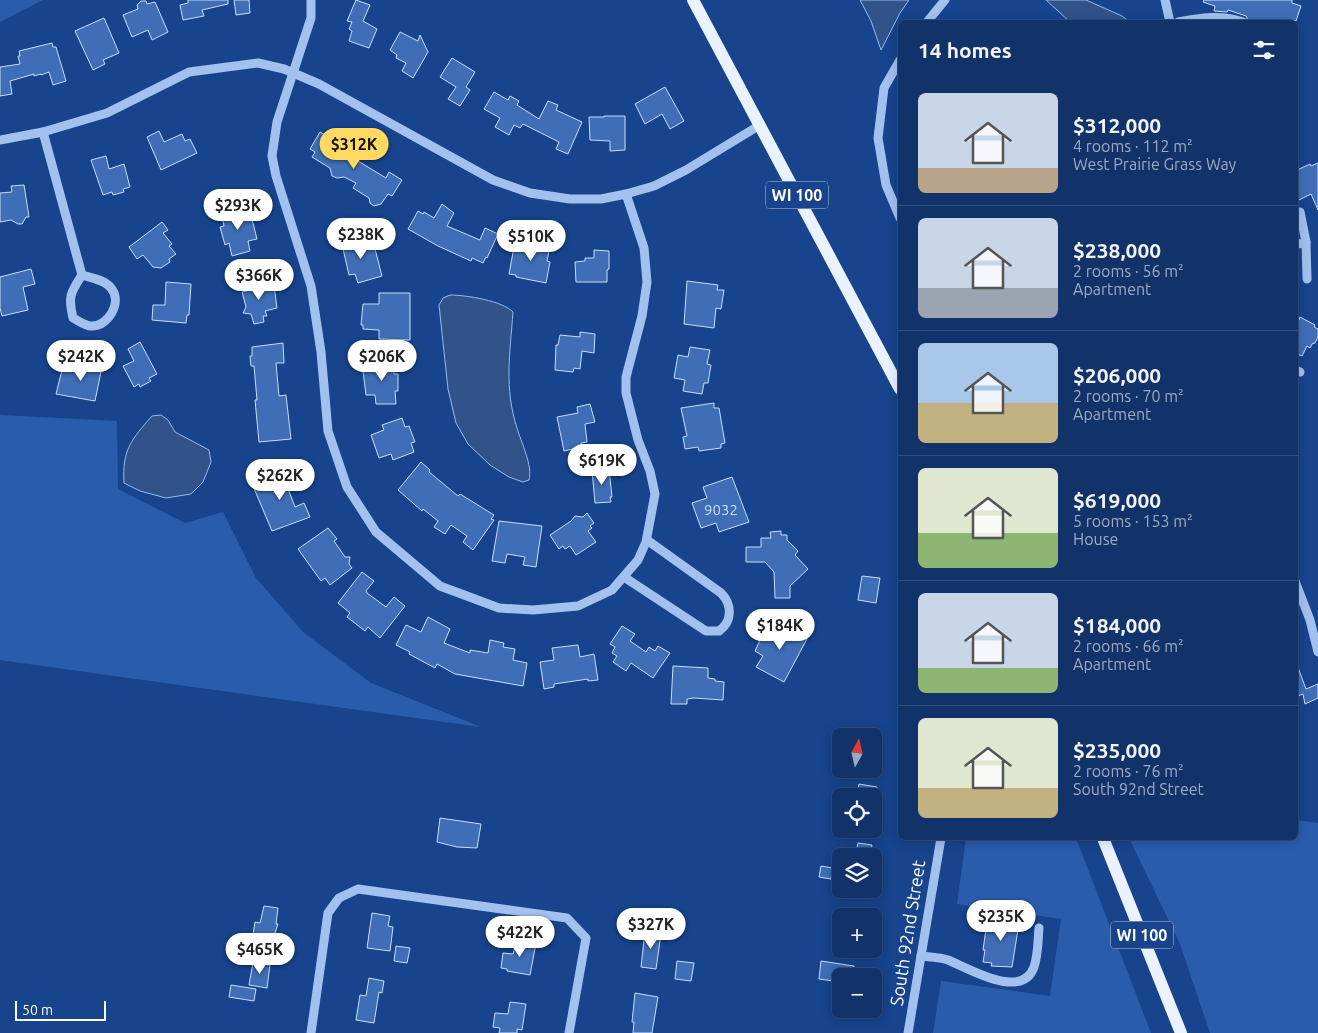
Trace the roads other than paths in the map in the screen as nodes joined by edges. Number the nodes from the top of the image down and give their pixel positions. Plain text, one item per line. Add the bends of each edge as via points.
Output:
1 (311, 0) edge
2 (693, 0) edge
3 (945, 0) edge
4 (1165, 0) edge
5 (929, 20) edge
6 (1170, 20) edge
7 (1189, 20) edge
8 (1237, 20) edge
9 (898, 64) edge
10 (293, 73) junction
11 (760, 125) junction
12 (43, 132) junction
13 (0, 140) edge
14 (626, 194) junction
15 (1300, 212) dead end
16 (898, 213) edge
17 (1306, 242) junction
18 (1298, 244) edge
19 (82, 275) junction
20 (1307, 280) dead end
21 (898, 386) edge
22 (647, 540) junction
23 (624, 577) junction
24 (1298, 589) edge
25 (1318, 652) edge
26 (941, 840) edge
27 (1104, 840) edge
28 (1039, 928) dead end
29 (921, 956) junction
30 (311, 1033) edge
31 (569, 1033) edge
32 (908, 1033) edge
33 (1181, 1033) edge

1 - 10 street via 312,18
2 - 11 main road, WI 100
3 - 5 street
4 - 6 street
7 - 8 street via 1205,17
9 - 16 street via 884,88 878,138 886,186
10 - 12 street via 258,63 189,72 107,113
10 - 14 street via 319,84 493,180 530,193 570,199 601,199
10 - 23 street via 277,122 272,156 311,286 322,352 328,432 347,487 376,532 440,586 499,608 533,610 578,606 612,590
11 - 14 street via 686,170 654,186
11 - 21 main road, WI 100
12 - 13 street
12 - 19 street
14 - 22 street via 644,248 647,282 626,377 626,393 655,494
15 - 17 street
17 - 18 street
17 - 20 street
19 - 19 street via 69,302 74,318 94,326 108,320 114,293 105,282
22 - 23 street via 638,560
22 - 23 street via 728,600 727,622 719,631 706,631
24 - 25 street
26 - 29 street, South 92nd Street
27 - 33 main road, WI 100
28 - 29 street via 1034,967 1027,978 1018,982 996,980 946,960
29 - 32 street, South 92nd Street
30 - 31 street via 328,913 339,898 358,889 567,918 586,938

